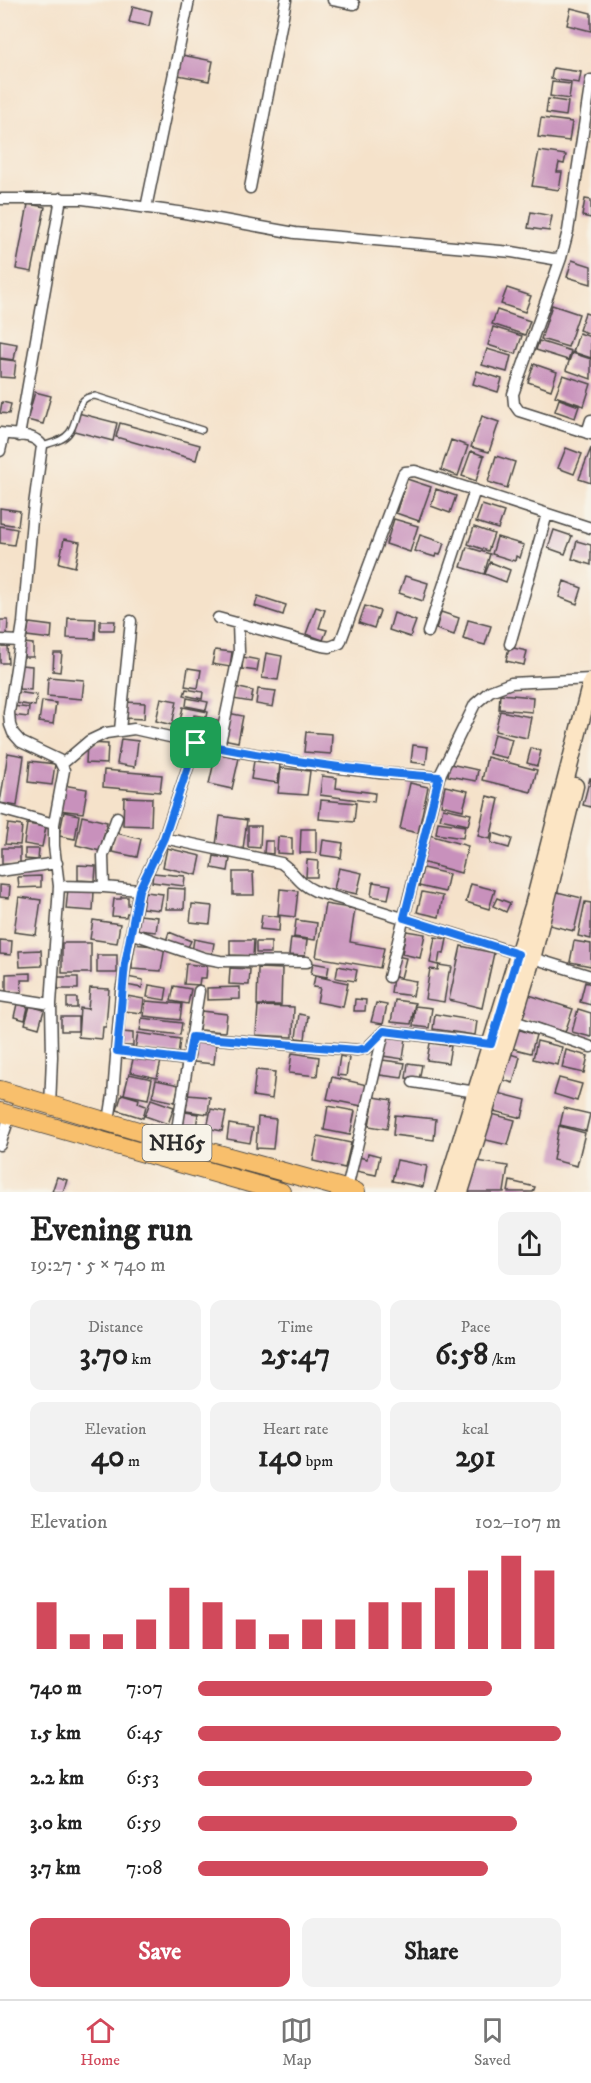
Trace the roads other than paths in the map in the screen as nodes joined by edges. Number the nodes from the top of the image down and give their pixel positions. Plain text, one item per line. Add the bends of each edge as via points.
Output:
1 (189, 0) edge
2 (286, 0) edge
3 (333, 0) edge
4 (354, 4) dead end
5 (591, 80) edge
6 (250, 188) dead end
7 (61, 198) junction
8 (0, 199) edge
9 (147, 204) junction
10 (561, 258) junction
11 (591, 420) edge
12 (202, 430) dead end
13 (2, 434) edge
14 (589, 434) edge
15 (19, 436) junction
16 (42, 446) junction
17 (0, 451) edge
18 (475, 490) junction
19 (547, 514) junction
20 (591, 528) edge
21 (218, 618) dead end
22 (131, 621) dead end
23 (238, 623) junction
24 (428, 632) dead end
25 (0, 640) edge
26 (20, 641) junction
27 (510, 644) dead end
28 (591, 681) edge
29 (591, 724) edge
30 (120, 730) junction
31 (196, 743) junction
32 (219, 748) junction
33 (62, 764) junction
34 (439, 777) junction
35 (0, 809) edge
36 (117, 817) dead end
37 (54, 824) junction
38 (164, 838) junction
39 (57, 863) junction
40 (0, 871) edge
41 (59, 886) junction
42 (104, 887) junction
43 (139, 890) junction
44 (404, 918) junction
45 (131, 933) junction
46 (525, 956) junction
47 (307, 962) dead end
48 (389, 976) dead end
49 (591, 976) edge
50 (199, 991) dead end
51 (0, 996) edge
52 (51, 1004) junction
53 (506, 1018) junction
54 (384, 1031) junction
55 (192, 1037) junction
56 (491, 1044) junction
57 (591, 1047) edge
58 (117, 1051) junction
59 (188, 1060) junction
60 (413, 1082) dead end
61 (0, 1090) edge
62 (476, 1092) junction
63 (50, 1105) junction
64 (5, 1113) edge
65 (109, 1121) junction
66 (51, 1126) junction
67 (175, 1142) junction
68 (0, 1145) edge
69 (351, 1190) edge
70 (281, 1192) edge
71 (445, 1192) edge
72 (460, 1192) edge

1 - 9 street
2 - 6 street
3 - 4 street
5 - 10 street
7 - 8 street
7 - 9 street
7 - 15 street
9 - 10 street via 296,233
10 - 14 street via 513,394 514,404 519,411
11 - 14 street
12 - 16 lane via 89,396 81,401 67,436
13 - 15 street
13 - 17 street
15 - 16 street via 36,439
16 - 26 street
18 - 19 street
18 - 23 street via 415,471 403,474 344,637 336,646 322,646
18 - 24 street
19 - 20 street
19 - 27 street
21 - 23 street
22 - 30 street
23 - 32 street via 238,651
25 - 26 street
26 - 33 street via 10,698 10,725 21,742
28 - 34 street via 512,684 490,691 472,709
28 - 46 main road via 533,906
29 - 46 main road
30 - 31 street via 150,731
30 - 33 street via 89,741
31 - 32 street
31 - 38 street
32 - 34 street via 316,765
33 - 37 street
34 - 44 street
35 - 37 street
36 - 42 street via 103,856
37 - 39 street
38 - 43 street
38 - 44 street via 281,863 315,891
39 - 40 street
39 - 41 street
41 - 42 street
41 - 52 street
42 - 43 street
43 - 45 street
44 - 46 street
44 - 48 street
45 - 47 street via 219,961
45 - 58 street
46 - 49 street
46 - 53 main road
50 - 55 street
51 - 52 street
52 - 63 street
53 - 56 main road
53 - 57 street
53 - 72 main road
54 - 55 street via 367,1048 357,1050
54 - 56 street
54 - 69 street
55 - 59 street
56 - 62 main road
58 - 59 street
58 - 65 street
59 - 67 street
60 - 62 street
61 - 63 highway, NH65
62 - 71 main road
63 - 65 highway, NH65
63 - 66 street
64 - 66 highway, NH65
64 - 68 street
65 - 67 highway, NH65
66 - 70 highway, NH65
67 - 69 highway, NH65

